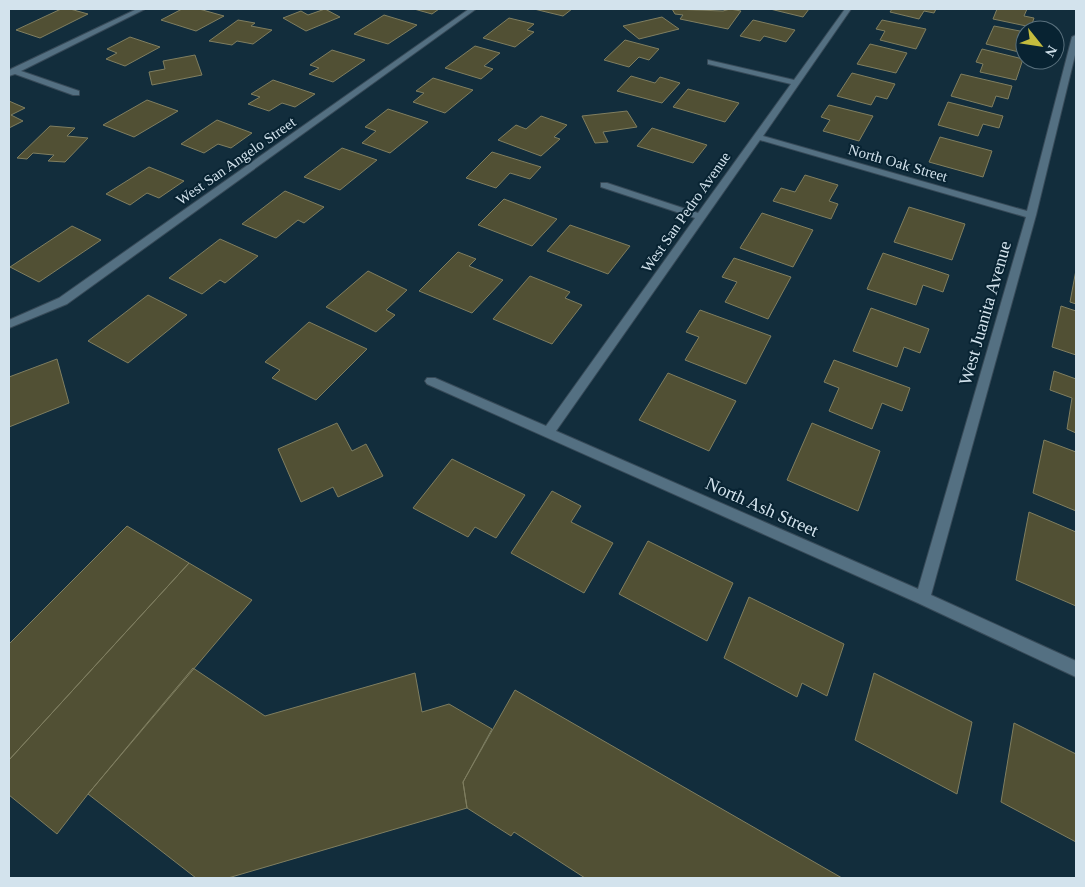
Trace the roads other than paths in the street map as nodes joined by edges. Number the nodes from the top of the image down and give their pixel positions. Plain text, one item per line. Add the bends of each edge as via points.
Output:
1 (142, 9) edge
2 (474, 9) edge
3 (848, 9) edge
4 (1076, 37) edge
5 (711, 62) dead end
6 (12, 72) edge
7 (795, 84) junction
8 (76, 93) dead end
9 (757, 137) junction
10 (604, 185) dead end
11 (1031, 215) junction
12 (700, 218) junction
13 (9, 324) edge
14 (431, 381) dead end
15 (548, 433) junction
16 (923, 598) junction
17 (1076, 669) edge

1 - 6 street
2 - 13 street, West San Angelo Street via 63,301
3 - 7 street, West San Pedro Avenue
4 - 11 street, West Juanita Avenue
5 - 7 street
6 - 8 street
7 - 9 street, West San Pedro Avenue
9 - 11 street, North Oak Street
9 - 12 street, West San Pedro Avenue
10 - 12 street
11 - 16 street, West Juanita Avenue
12 - 15 street, West San Pedro Avenue
14 - 15 street, North Ash Street
15 - 16 street, North Ash Street
16 - 17 street, North Ash Street

